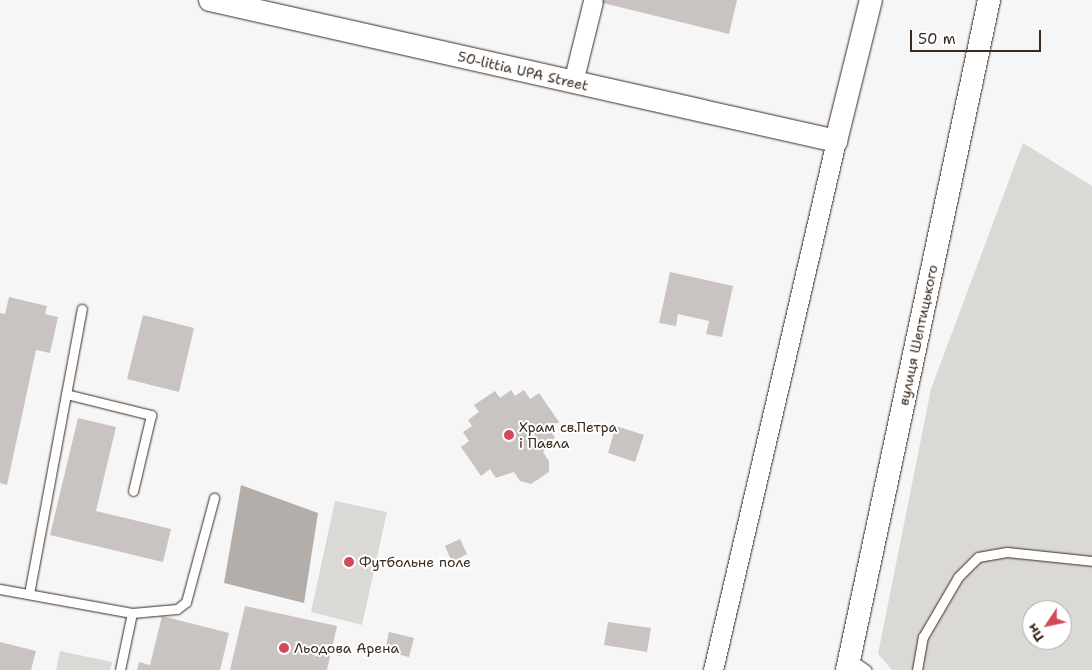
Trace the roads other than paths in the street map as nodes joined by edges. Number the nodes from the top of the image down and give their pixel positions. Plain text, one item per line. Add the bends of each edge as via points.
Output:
1 (210, 0) edge
2 (871, 0) edge
3 (989, 0) edge
4 (593, 1) edge
5 (573, 82) junction
6 (836, 141) junction
7 (82, 309) dead end
8 (66, 394) junction
9 (133, 491) dead end
10 (214, 498) dead end
11 (1092, 561) edge
12 (0, 589) edge
13 (29, 594) junction
14 (132, 613) junction
15 (855, 666) edge
16 (120, 670) edge
17 (713, 670) edge
18 (917, 670) edge

1 - 5 street, 50-littia UPA Street
2 - 6 street
3 - 15 street, вулиця Шептицького
4 - 5 street
5 - 6 street, 50-littia UPA Street
6 - 17 street
7 - 8 lane
8 - 9 lane via 151,415
8 - 13 lane
10 - 14 lane via 186,602 171,610
11 - 18 lane via 1017,552 978,557 958,577 923,637
12 - 13 lane
13 - 14 lane
14 - 16 lane

